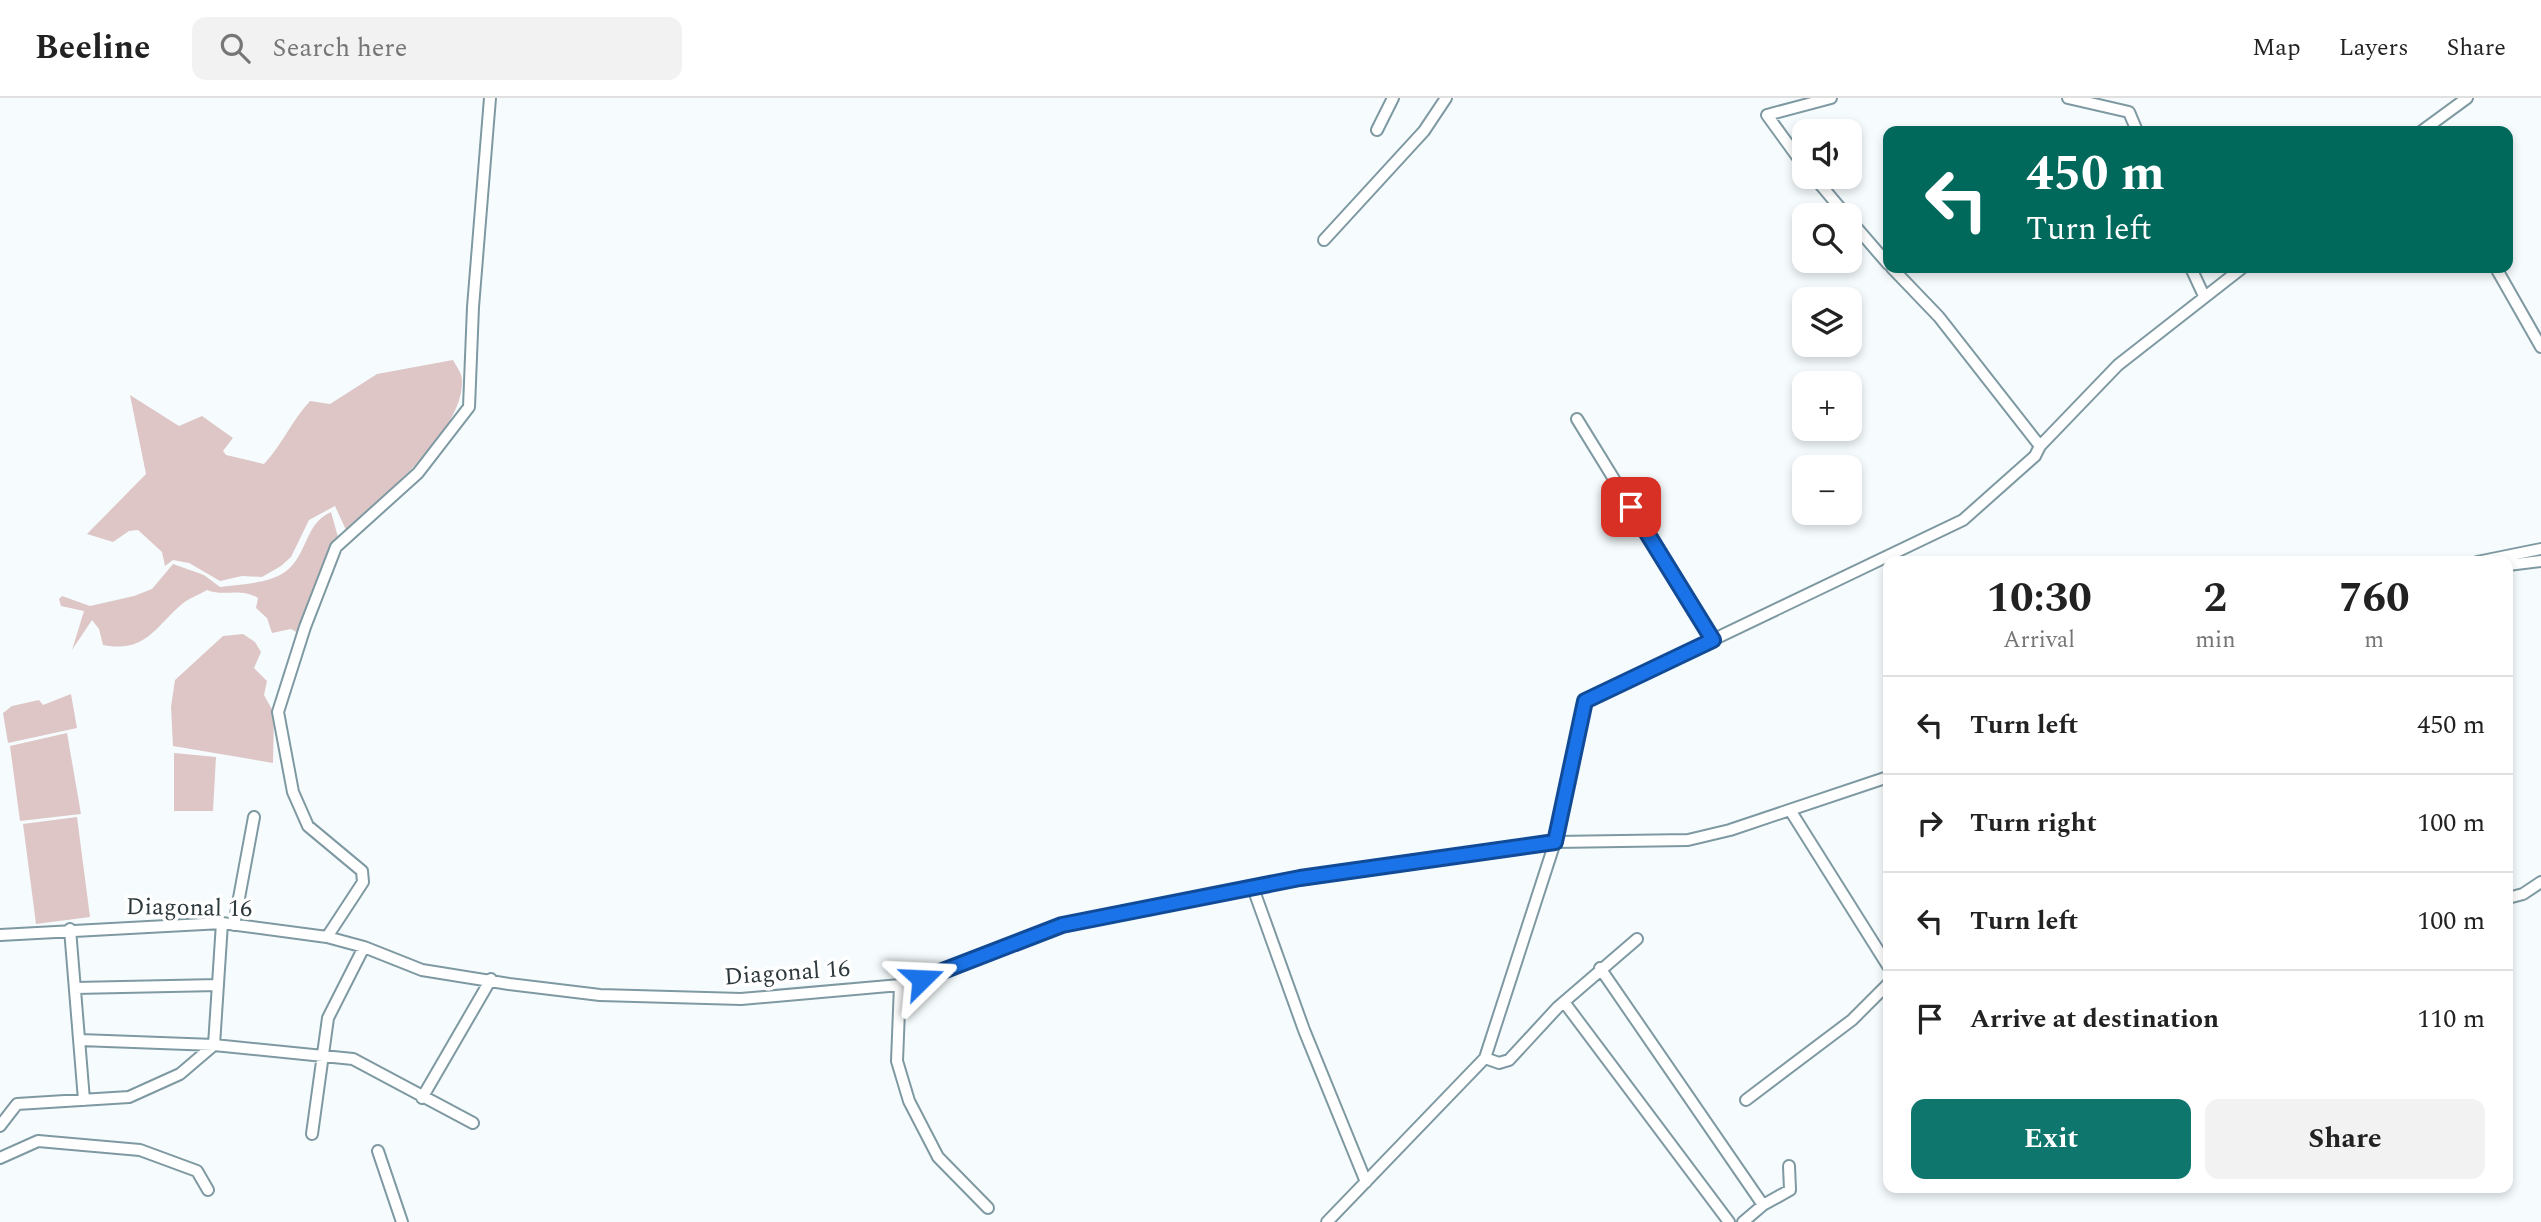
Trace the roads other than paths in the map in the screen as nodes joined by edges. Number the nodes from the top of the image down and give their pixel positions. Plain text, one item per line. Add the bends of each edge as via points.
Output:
1 (490, 98) edge
2 (1392, 98) edge
3 (1446, 98) edge
4 (1830, 98) edge
5 (2068, 98) edge
6 (2468, 98) edge
7 (2135, 126) edge
8 (2429, 126) edge
9 (1377, 130) dead end
10 (1792, 149) edge
11 (1824, 189) edge
12 (1836, 203) edge
13 (1862, 234) edge
14 (1324, 240) dead end
15 (1883, 258) edge
16 (1897, 273) edge
17 (2193, 273) edge
18 (2235, 273) edge
19 (2499, 273) edge
20 (2204, 296) junction
21 (2541, 347) edge
22 (1577, 419) dead end
23 (2040, 446) junction
24 (2541, 549) edge
25 (1888, 556) edge
26 (2507, 556) edge
27 (1883, 558) edge
28 (2541, 561) edge
29 (2513, 566) edge
30 (1713, 640) junction
31 (1883, 779) edge
32 (1790, 810) junction
33 (254, 817) dead end
34 (1555, 842) junction
35 (2541, 882) edge
36 (1253, 888) junction
37 (2513, 897) edge
38 (222, 923) junction
39 (234, 925) junction
40 (70, 929) junction
41 (0, 935) edge
42 (327, 937) junction
43 (1637, 939) dead end
44 (364, 947) junction
45 (1883, 958) edge
46 (1600, 968) junction
47 (491, 979) junction
48 (218, 985) junction
49 (900, 985) junction
50 (75, 988) junction
51 (1883, 989) edge
52 (1564, 1002) junction
53 (80, 1040) junction
54 (214, 1045) junction
55 (323, 1056) junction
56 (1485, 1058) junction
57 (422, 1098) junction
58 (84, 1100) junction
59 (1746, 1100) dead end
60 (473, 1124) dead end
61 (0, 1126) edge
62 (312, 1134) dead end
63 (378, 1151) dead end
64 (0, 1158) edge
65 (1789, 1166) dead end
66 (1366, 1182) junction
67 (208, 1190) dead end
68 (1763, 1205) junction
69 (988, 1208) dead end
70 (402, 1222) edge
71 (1327, 1222) edge
72 (1729, 1222) edge
73 (1743, 1222) edge

1 - 42 street via 469,407 418,473 336,547 278,712 293,792 307,825 362,871 363,882
2 - 9 street
3 - 14 street via 1424,131
4 - 10 street via 1767,115
5 - 7 street via 2129,112
6 - 8 street
11 - 12 street
13 - 15 street
16 - 23 street via 1939,317
17 - 20 street
18 - 20 street
19 - 21 street
20 - 23 street via 2118,365
22 - 30 street
23 - 25 street via 2035,456 1963,520
24 - 26 street
27 - 30 street
28 - 29 street
30 - 34 street via 1585,701
31 - 32 street, Diagonal 16
32 - 34 street, Diagonal 16 via 1688,840
32 - 45 street
33 - 39 street
34 - 36 street, Diagonal 16
34 - 56 street
35 - 37 street
36 - 49 street, Diagonal 16 via 1062,925
36 - 66 street
38 - 39 street, Diagonal 16
38 - 40 street, Diagonal 16
38 - 48 street
39 - 42 street, Diagonal 16
40 - 41 street, Diagonal 16
40 - 50 street
42 - 44 street, Diagonal 16
43 - 46 street
44 - 47 street, Diagonal 16 via 422,970
44 - 55 street via 328,1018
46 - 52 street
46 - 68 street
47 - 49 street, Diagonal 16 via 600,995 741,999
47 - 57 street
48 - 50 street
48 - 54 street
49 - 69 street via 897,1061 909,1101 938,1157
50 - 53 street
51 - 59 street via 1852,1020
52 - 56 street via 1509,1060 1499,1063
52 - 72 street
53 - 54 street
53 - 58 street
54 - 55 street
54 - 58 street via 180,1074 129,1097
55 - 57 street via 353,1059
55 - 62 street
56 - 66 street
57 - 60 street
58 - 61 street via 17,1104
63 - 70 street
64 - 67 street via 38,1141 140,1150 197,1171
65 - 68 street via 1790,1190
66 - 71 street
68 - 73 street

